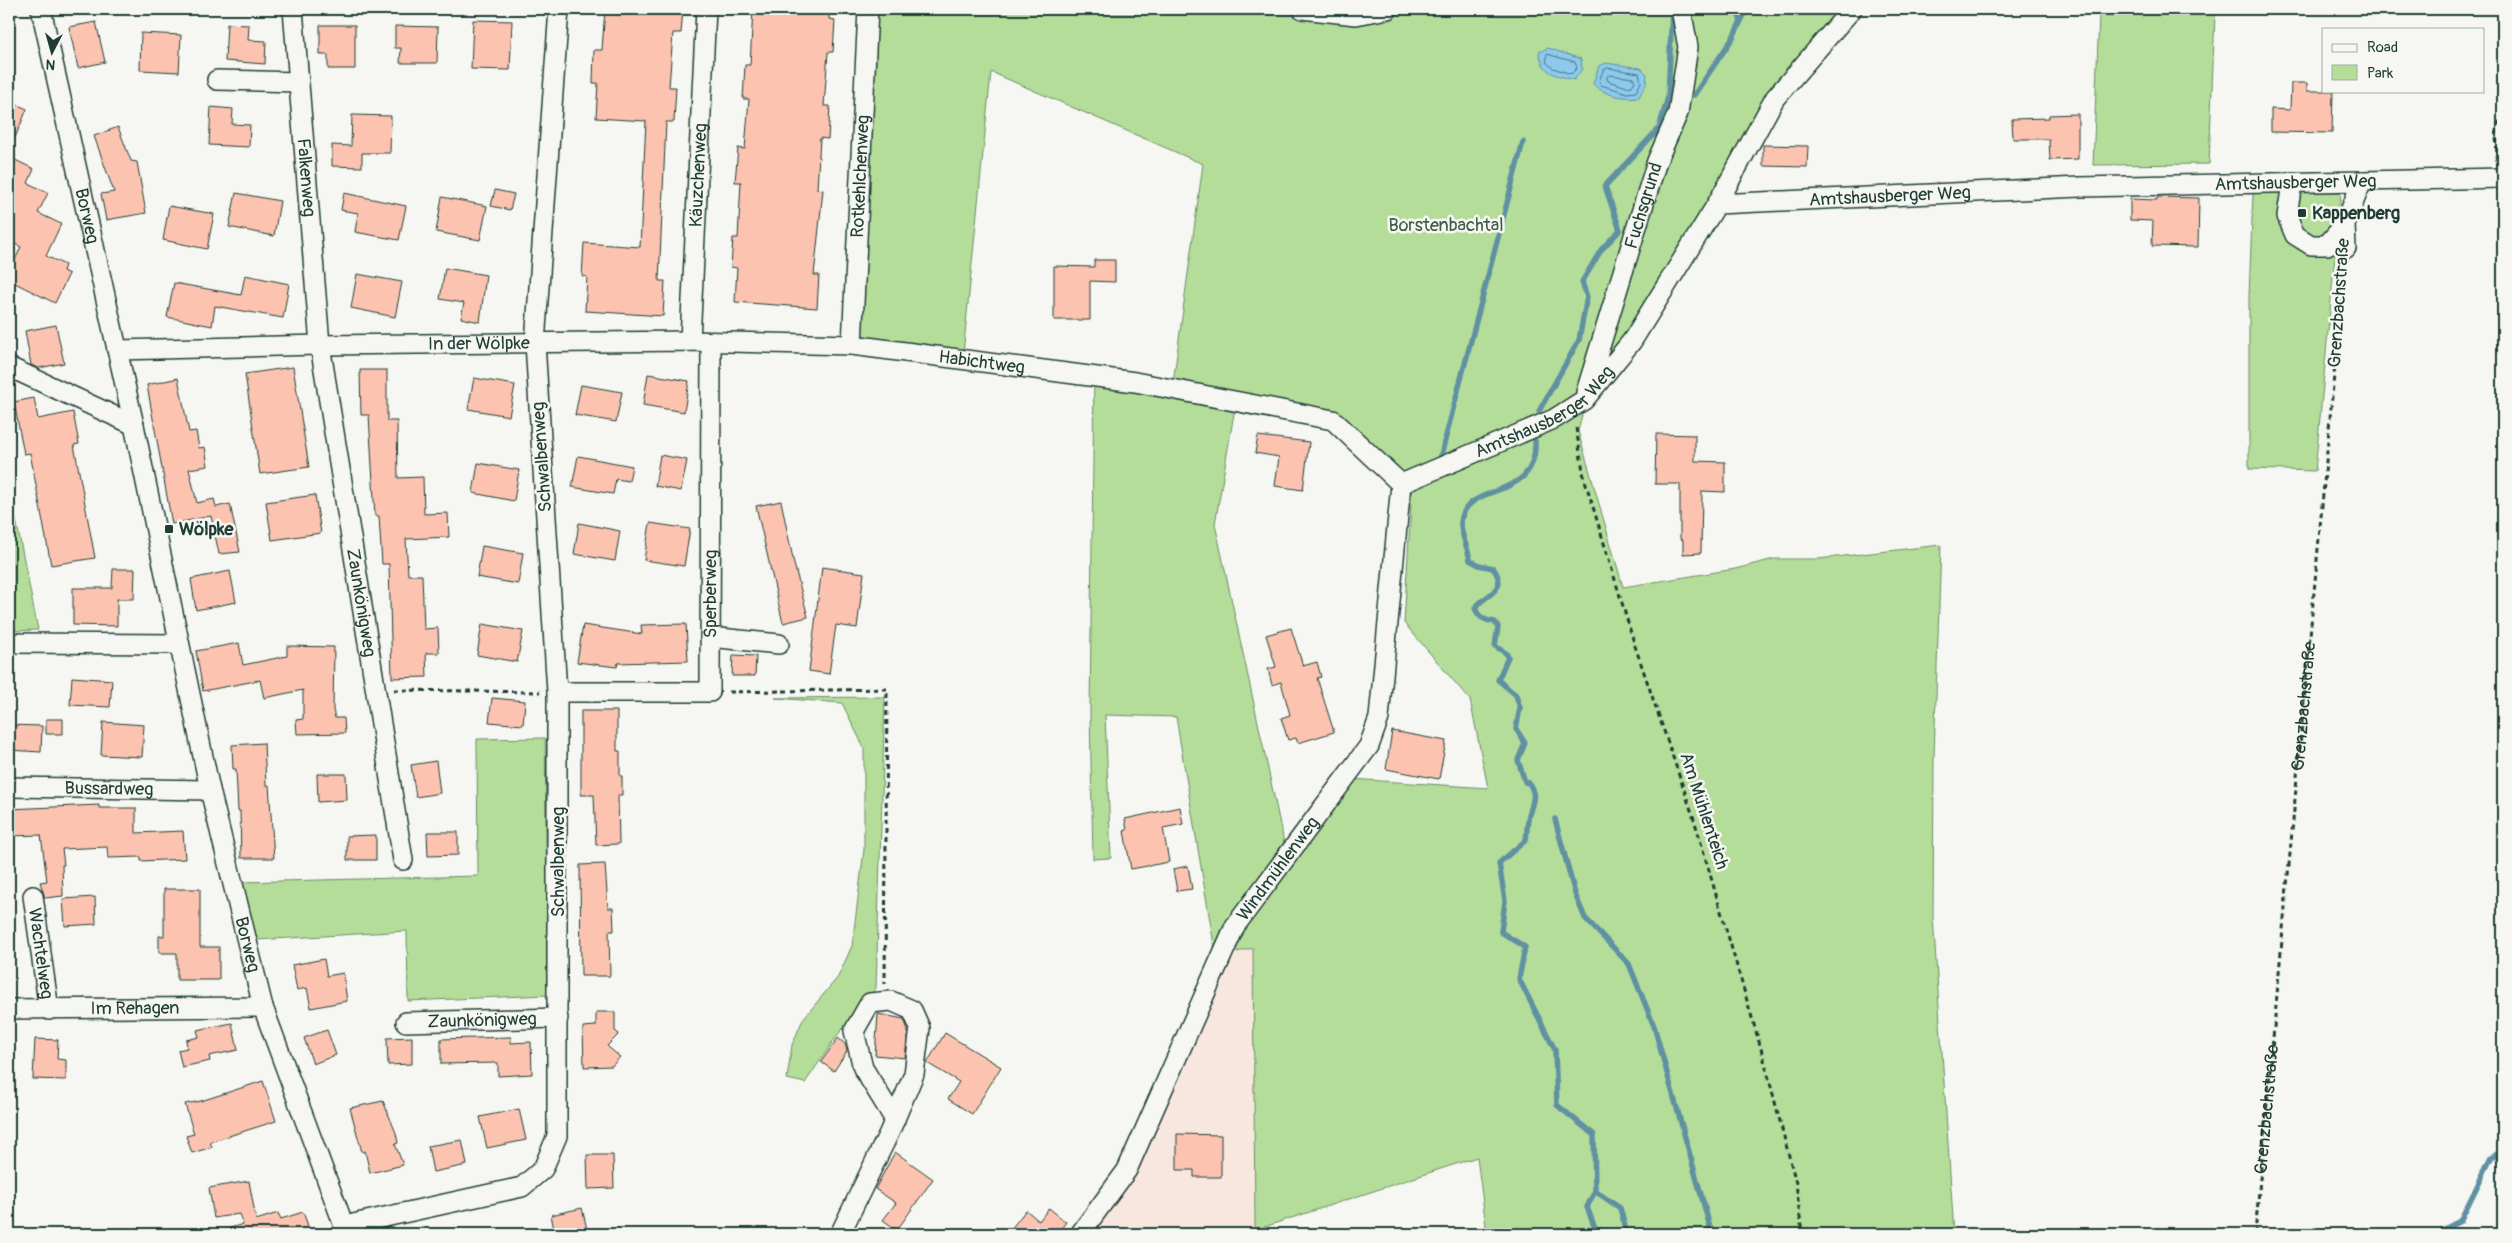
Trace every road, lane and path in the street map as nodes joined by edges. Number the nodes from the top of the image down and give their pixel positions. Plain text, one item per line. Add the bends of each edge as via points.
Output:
1 (40, 9) edge
2 (293, 9) edge
3 (559, 9) edge
4 (706, 9) edge
5 (868, 9) edge
6 (1302, 9) edge
7 (1388, 9) edge
8 (1681, 9) edge
9 (1852, 9) edge
10 (217, 80) dead end
11 (299, 82) junction
12 (2503, 111) edge
13 (2500, 179) edge
14 (2362, 181) junction
15 (2292, 183) junction
16 (1717, 204) junction
17 (2345, 224) junction
18 (2346, 248) joint
19 (690, 341) junction
20 (711, 342) junction
21 (535, 344) junction
22 (320, 345) junction
23 (852, 345) junction
24 (117, 350) junction
25 (9, 367) edge
26 (1584, 400) junction
27 (134, 425) junction
28 (1401, 484) junction
29 (710, 637) junction
30 (9, 643) edge
31 (178, 644) junction
32 (779, 644) dead end
33 (376, 689) junction
34 (557, 692) junction
35 (710, 692) junction
36 (9, 787) edge
37 (210, 790) junction
38 (403, 860) dead end
39 (33, 896) dead end
40 (891, 1001) junction
41 (263, 1008) junction
42 (9, 1009) edge
43 (49, 1010) junction
44 (558, 1018) junction
45 (406, 1022) dead end
46 (892, 1126) junction
47 (346, 1230) edge
48 (840, 1234) edge
49 (1080, 1234) edge
50 (1802, 1234) edge
51 (2255, 1234) edge

1 - 24 street, Borweg
2 - 11 street, Falkenweg
3 - 21 street, In der Wölpke
4 - 19 street, Käuzchenweg
5 - 23 street, Rotkehlchenweg
6 - 7 street via 1356,15
8 - 26 street, Fuchsgrund via 1688,47 1678,113 1657,162
9 - 16 street via 1775,98
10 - 11 street
11 - 22 street, Falkenweg
12 - 13 path via 2496,131
13 - 14 street, Amtshausberger Weg
14 - 15 street, Amtshausberger Weg
14 - 17 street, Grenzbachstraße
15 - 16 street, Amtshausberger Weg via 2080,187
15 - 17 street via 2287,216 2296,235 2311,245 2327,244
16 - 26 street, Amtshausberger Weg via 1632,341
17 - 18 street, Grenzbachstraße
18 - 51 path, Grenzbachstraße
19 - 20 street, Habichtweg
19 - 21 street, Habichtweg
20 - 23 street, Habichtweg
20 - 29 street, Sperberweg
21 - 22 street, In der Wölpke
21 - 34 street, Schwalbenweg
22 - 24 street, In der Wölpke
22 - 33 street, Zaunkönigweg
23 - 28 street, Habichtweg via 1136,382 1333,420
24 - 27 street, Borweg
25 - 27 street
26 - 28 street, Amtshausberger Weg via 1554,419
26 - 50 path, Am Mühlenteich via 1575,432 1584,478 1635,646 1694,819 1762,1052 1796,1183
27 - 31 street, Borweg
28 - 49 street, Windmühlenweg via 1379,718 1369,746 1236,926 1128,1170
29 - 32 street
29 - 35 street, Sperberweg
30 - 31 street
31 - 37 street, Borweg
33 - 34 path
33 - 38 street, Zaunkönigweg
34 - 35 street
34 - 44 street, Schwalbenweg
35 - 40 path via 887,689 884,979
36 - 37 street, Bussardweg
37 - 41 street, Borweg
39 - 43 street, Wachtelweg
40 - 46 street via 912,1010 920,1028 914,1074
40 - 46 street via 870,1003 854,1031 863,1068
41 - 43 street, Im Rehagen
41 - 47 street, Borweg
42 - 43 street, Im Rehagen
44 - 45 street, Zaunkönigweg
44 - 47 street, Schwalbenweg via 556,1136 543,1169 522,1187
46 - 48 street

